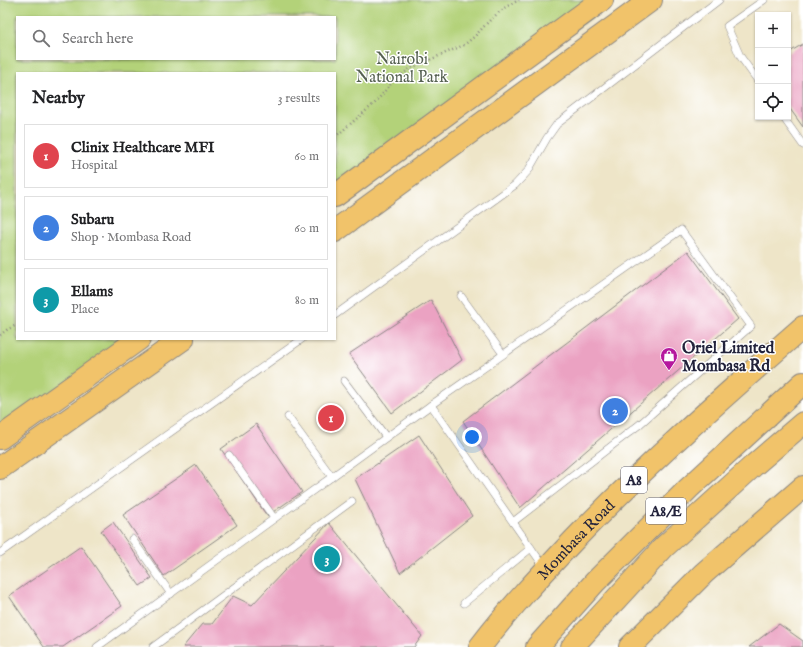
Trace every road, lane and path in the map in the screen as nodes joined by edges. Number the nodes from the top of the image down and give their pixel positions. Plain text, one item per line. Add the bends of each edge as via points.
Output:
1 (519, 0) edge
2 (602, 0) edge
3 (652, 0) edge
4 (719, 0) edge
5 (764, 0) edge
6 (755, 77) edge
7 (785, 120) edge
8 (336, 137) edge
9 (803, 145) edge
10 (336, 195) edge
11 (336, 230) edge
12 (461, 296) dead end
13 (336, 314) edge
14 (16, 325) edge
15 (803, 327) edge
16 (0, 335) edge
17 (137, 340) edge
18 (181, 340) edge
19 (301, 340) edge
20 (503, 354) junction
21 (344, 381) dead end
22 (803, 383) edge
23 (431, 405) junction
24 (288, 417) dead end
25 (803, 423) edge
26 (386, 437) junction
27 (0, 438) edge
28 (229, 455) dead end
29 (0, 468) edge
30 (332, 477) junction
31 (803, 487) edge
32 (352, 501) dead end
33 (274, 518) junction
34 (513, 522) junction
35 (132, 539) dead end
36 (531, 548) junction
37 (0, 553) edge
38 (546, 570) junction
39 (171, 594) junction
40 (464, 603) dead end
41 (636, 645) edge
42 (97, 647) edge
43 (153, 647) edge
44 (480, 647) edge
45 (537, 647) edge
46 (572, 647) edge

1 - 8 path via 504,8 464,45 411,68 394,80 375,103
2 - 10 main road
3 - 11 main road
4 - 13 lane via 557,124 528,171 515,185
5 - 6 lane via 727,26 740,56
7 - 9 lane
12 - 20 lane
14 - 16 path
15 - 38 main road, Mombasa Road / A8 via 658,457
17 - 27 main road
18 - 29 main road
19 - 37 lane
20 - 23 lane
20 - 34 lane via 681,230 751,326 640,424
21 - 26 lane
22 - 45 main road, A8/E via 689,488 595,582
23 - 26 lane
23 - 34 lane
24 - 30 lane
25 - 46 main road, A8/E via 664,547
26 - 30 lane
28 - 33 lane
30 - 33 lane
31 - 41 main road via 704,573
32 - 43 lane
33 - 39 lane
34 - 36 lane
35 - 39 lane
36 - 38 lane
36 - 40 lane
38 - 44 main road, Mombasa Road / A8
39 - 42 lane

